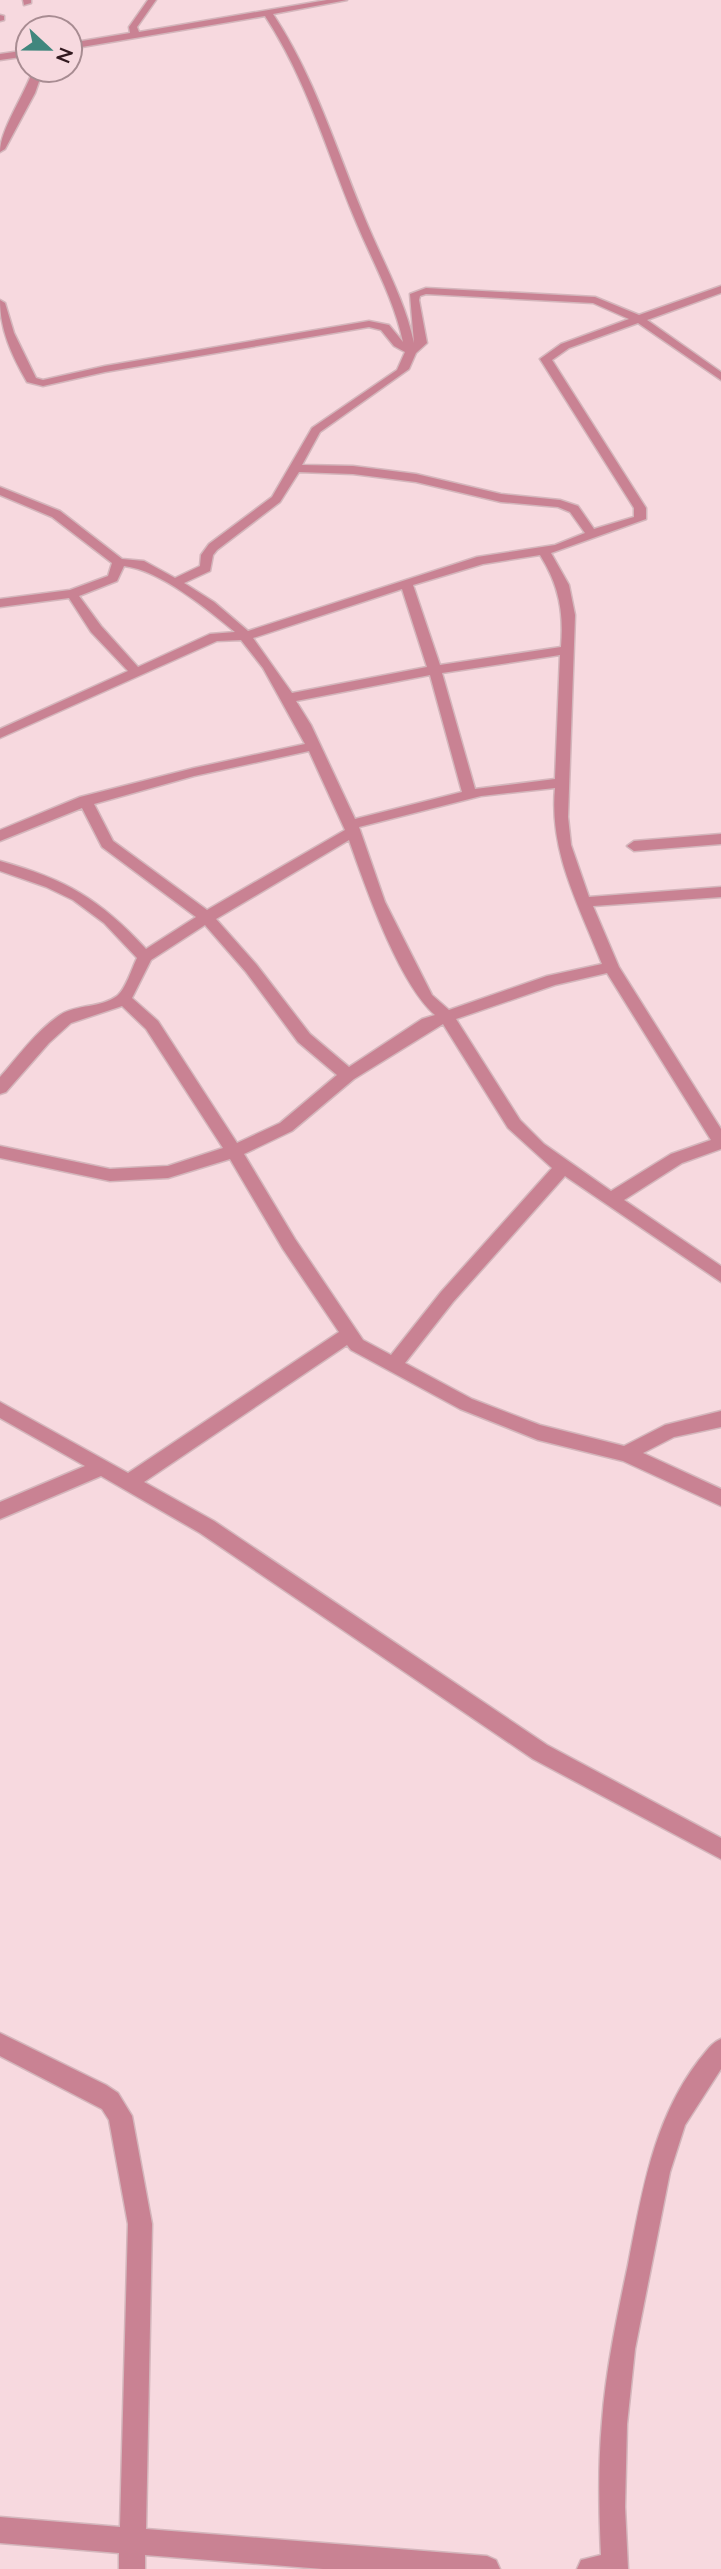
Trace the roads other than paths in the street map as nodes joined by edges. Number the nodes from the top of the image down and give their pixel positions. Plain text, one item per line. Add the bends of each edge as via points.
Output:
1 (152, 0) edge
2 (343, 0) edge
3 (268, 15) junction
4 (135, 36) junction
5 (84, 44) edge
6 (33, 84) edge
7 (0, 149) edge
8 (721, 289) edge
9 (0, 303) edge
10 (639, 319) junction
11 (411, 351) junction
12 (721, 377) edge
13 (295, 468) junction
14 (0, 491) edge
15 (592, 534) junction
16 (544, 551) junction
17 (119, 562) junction
18 (174, 583) junction
19 (406, 583) junction
20 (72, 594) junction
21 (0, 603) edge
22 (243, 636) junction
23 (568, 650) junction
24 (435, 670) junction
25 (136, 672) junction
26 (288, 698) junction
27 (0, 734) edge
28 (314, 746) junction
29 (560, 783) junction
30 (470, 795) junction
31 (85, 800) junction
32 (353, 828) junction
33 (0, 836) edge
34 (721, 839) edge
35 (634, 846) dead end
36 (0, 866) edge
37 (721, 892) edge
38 (585, 902) junction
39 (205, 916) junction
40 (145, 957) junction
41 (611, 967) junction
42 (124, 999) junction
43 (445, 1015) junction
44 (348, 1074) junction
45 (0, 1088) edge
46 (721, 1143) edge
47 (0, 1152) edge
48 (232, 1152) junction
49 (563, 1167) junction
50 (611, 1200) junction
51 (721, 1275) edge
52 (350, 1335) junction
53 (391, 1366) junction
54 (0, 1409) edge
55 (721, 1419) edge
56 (627, 1454) junction
57 (103, 1467) junction
58 (129, 1482) junction
59 (721, 1499) edge
60 (0, 1511) edge
61 (721, 1849) edge
62 (0, 2044) edge
63 (721, 2050) edge
64 (0, 2530) edge
65 (132, 2539) junction
66 (132, 2569) edge
67 (487, 2569) edge
68 (607, 2569) edge

1 - 4 street via 133,27
2 - 3 street
3 - 4 street
3 - 11 street via 306,82 399,309
4 - 5 street
6 - 7 street
8 - 10 street
9 - 11 street via 22,364 31,380 43,383 369,324 385,327 395,341
10 - 11 street via 583,298 426,291 415,294 421,343
10 - 12 street
10 - 15 street via 565,346 546,359 642,513 640,519
11 - 13 street via 401,372 307,439
13 - 15 street via 416,478 501,498 560,504 574,509
13 - 18 street via 272,505 213,547 206,568
14 - 17 street via 56,514
15 - 16 street
16 - 19 street via 481,560
16 - 23 street via 564,588 571,627
17 - 18 street via 140,564
17 - 20 street via 113,578
18 - 22 street via 229,620
19 - 22 street
19 - 24 street
20 - 21 street
20 - 25 street via 96,629
22 - 25 street via 215,637
22 - 26 street
23 - 24 street
23 - 29 street
24 - 26 street
24 - 30 street
25 - 27 street
26 - 28 street
28 - 31 street via 184,773
28 - 32 street
29 - 30 street via 523,784
29 - 38 street via 562,828
30 - 32 street
31 - 33 street
31 - 39 street via 107,844
32 - 39 street
32 - 43 street via 378,902 426,998
34 - 35 street
36 - 40 street via 81,898
37 - 38 street
38 - 41 street
39 - 40 street
39 - 44 street via 304,1038
40 - 42 street
41 - 43 street via 552,980
41 - 46 street
42 - 45 street via 65,1019
42 - 48 street via 152,1025
43 - 44 street
43 - 49 street via 514,1124
44 - 48 street via 286,1127
46 - 50 street via 671,1159
47 - 48 street via 110,1175 143,1175
48 - 52 street
49 - 50 street
49 - 53 street
50 - 51 street
52 - 53 street via 357,1345
52 - 58 street
53 - 56 street via 466,1404 538,1432
54 - 57 street
55 - 56 street via 686,1425
56 - 59 street
57 - 58 street
57 - 60 street
58 - 61 street via 206,1527 540,1752
62 - 65 street via 98,2093 120,2116 139,2224
63 - 68 street via 675,2120 658,2172 623,2348
64 - 65 street
65 - 66 street
65 - 67 street

